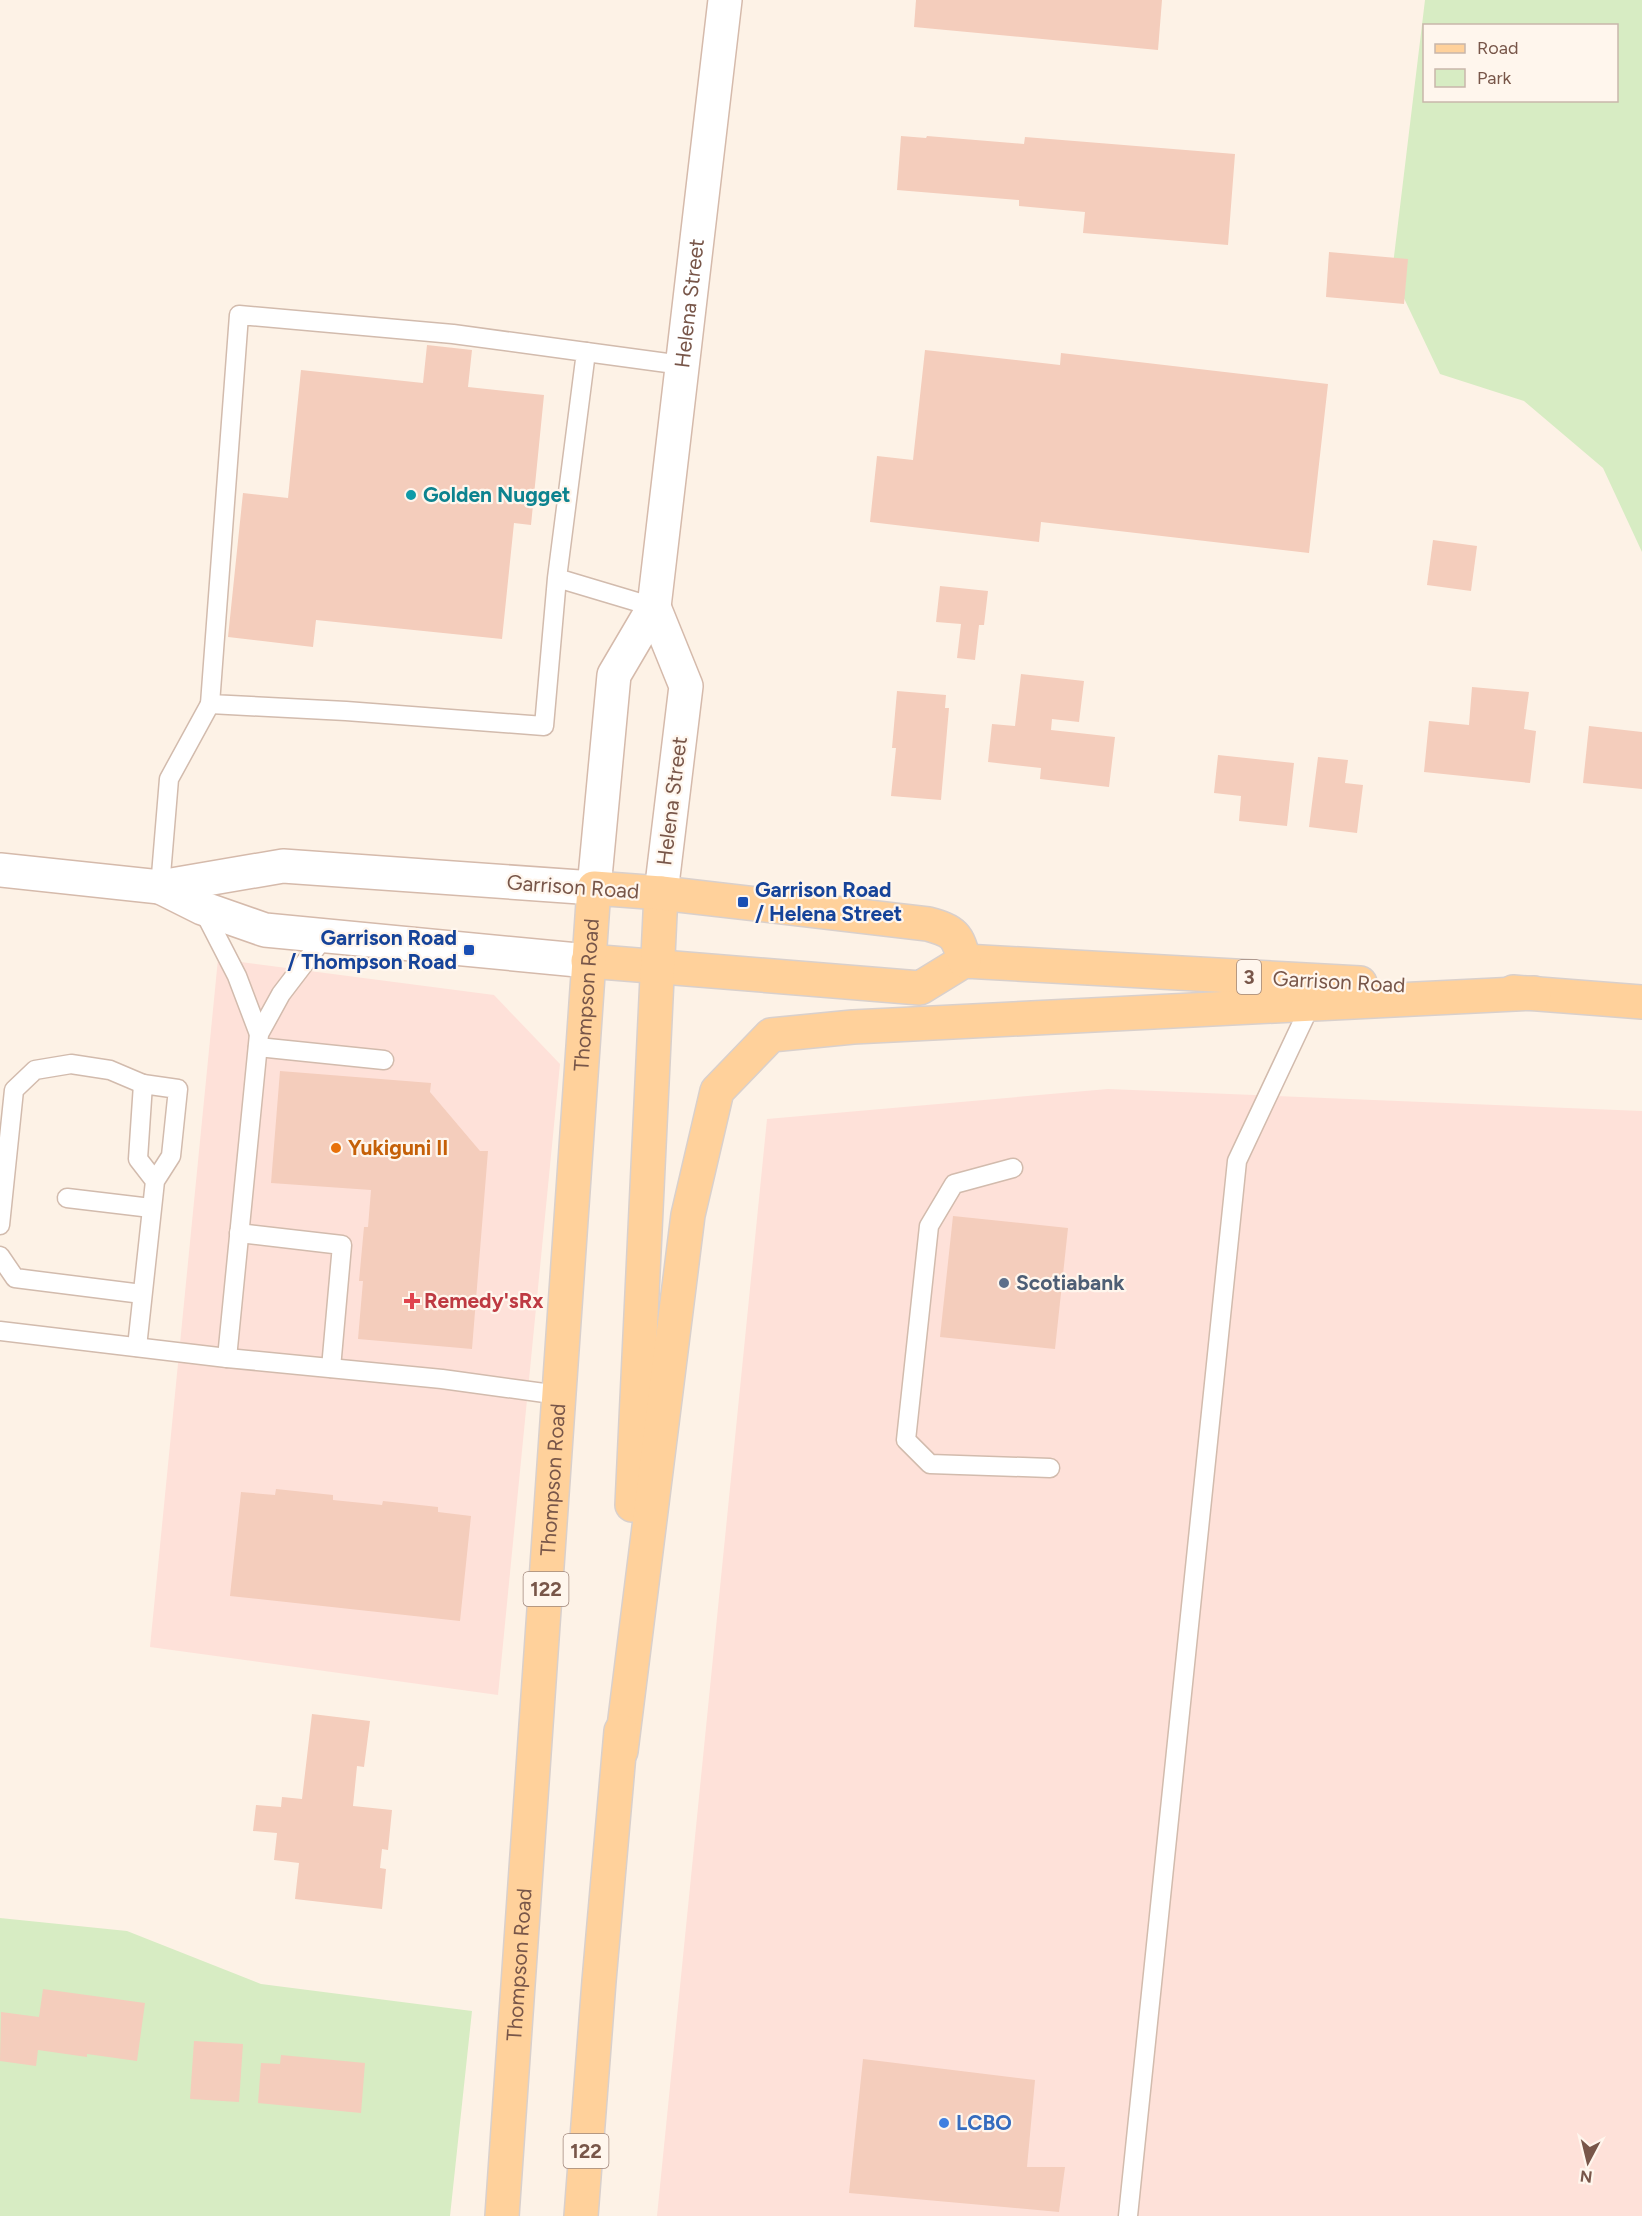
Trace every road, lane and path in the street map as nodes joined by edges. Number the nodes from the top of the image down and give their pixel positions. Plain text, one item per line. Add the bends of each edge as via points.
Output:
1 (725, 0) edge
2 (586, 352) junction
3 (682, 365) junction
4 (557, 578) junction
5 (654, 607) junction
6 (210, 704) junction
7 (0, 870) edge
8 (160, 887) junction
9 (594, 888) junction
10 (661, 893) junction
11 (202, 908) junction
12 (326, 935) junction
13 (588, 961) junction
14 (964, 961) junction
15 (656, 966) junction
16 (1534, 993) junction
17 (1642, 1002) edge
18 (1311, 1004) junction
19 (259, 1040) junction
20 (384, 1060) dead end
21 (143, 1084) junction
22 (1013, 1168) dead end
23 (155, 1181) junction
24 (67, 1198) dead end
25 (151, 1208) junction
26 (0, 1225) edge
27 (239, 1233) junction
28 (0, 1256) edge
29 (142, 1294) junction
30 (0, 1331) edge
31 (137, 1347) junction
32 (227, 1358) junction
33 (331, 1368) junction
34 (559, 1395) junction
35 (1050, 1468) dead end
36 (621, 1751) junction
37 (502, 2216) edge
38 (581, 2216) edge
39 (1128, 2216) edge

1 - 3 main road, Helena Street / 122
2 - 3 lane
2 - 4 lane
2 - 6 lane via 453,334 239,315
3 - 5 main road, Helena Street / 122
4 - 5 lane
4 - 6 lane via 544,726
5 - 9 main road, Helena Street / 122 via 614,675
5 - 10 main road, Helena Street / 122 via 686,686
6 - 8 lane via 169,779
7 - 8 main road, Garrison Road
8 - 9 main road, Garrison Road via 283,866
8 - 11 main road, Garrison Road
9 - 10 main road, Garrison Road
9 - 13 main road, Thompson Road / 122
10 - 14 main road, Garrison Road via 928,924 945,928 956,936
10 - 15 main road, 122
11 - 12 main road, Garrison Road via 265,930
11 - 19 lane via 237,976
12 - 13 main road, Garrison Road
12 - 19 lane via 281,994
13 - 15 main road, Garrison Road
13 - 34 main road, Thompson Road / 122
14 - 15 main road, Garrison Road via 920,988
14 - 16 main road, Garrison Road / 3
15 - 36 main road, 122
16 - 17 main road, Garrison Road / 3
16 - 18 main road
18 - 36 main road via 853,1026 771,1035 717,1091 688,1215
18 - 39 lane via 1237,1161
19 - 20 lane
19 - 27 lane
21 - 23 lane via 138,1159
21 - 23 lane via 178,1089 171,1156
21 - 26 lane via 110,1070 71,1064 35,1070 14,1090
22 - 35 lane via 954,1184 928,1226 906,1440 930,1464
23 - 25 lane
24 - 25 lane
25 - 29 lane
27 - 32 lane
27 - 33 lane via 342,1245
28 - 29 lane via 15,1278
29 - 31 lane
30 - 31 lane
31 - 32 lane
32 - 33 lane
33 - 34 lane
34 - 37 main road, Thompson Road / 122
36 - 38 main road, 122

